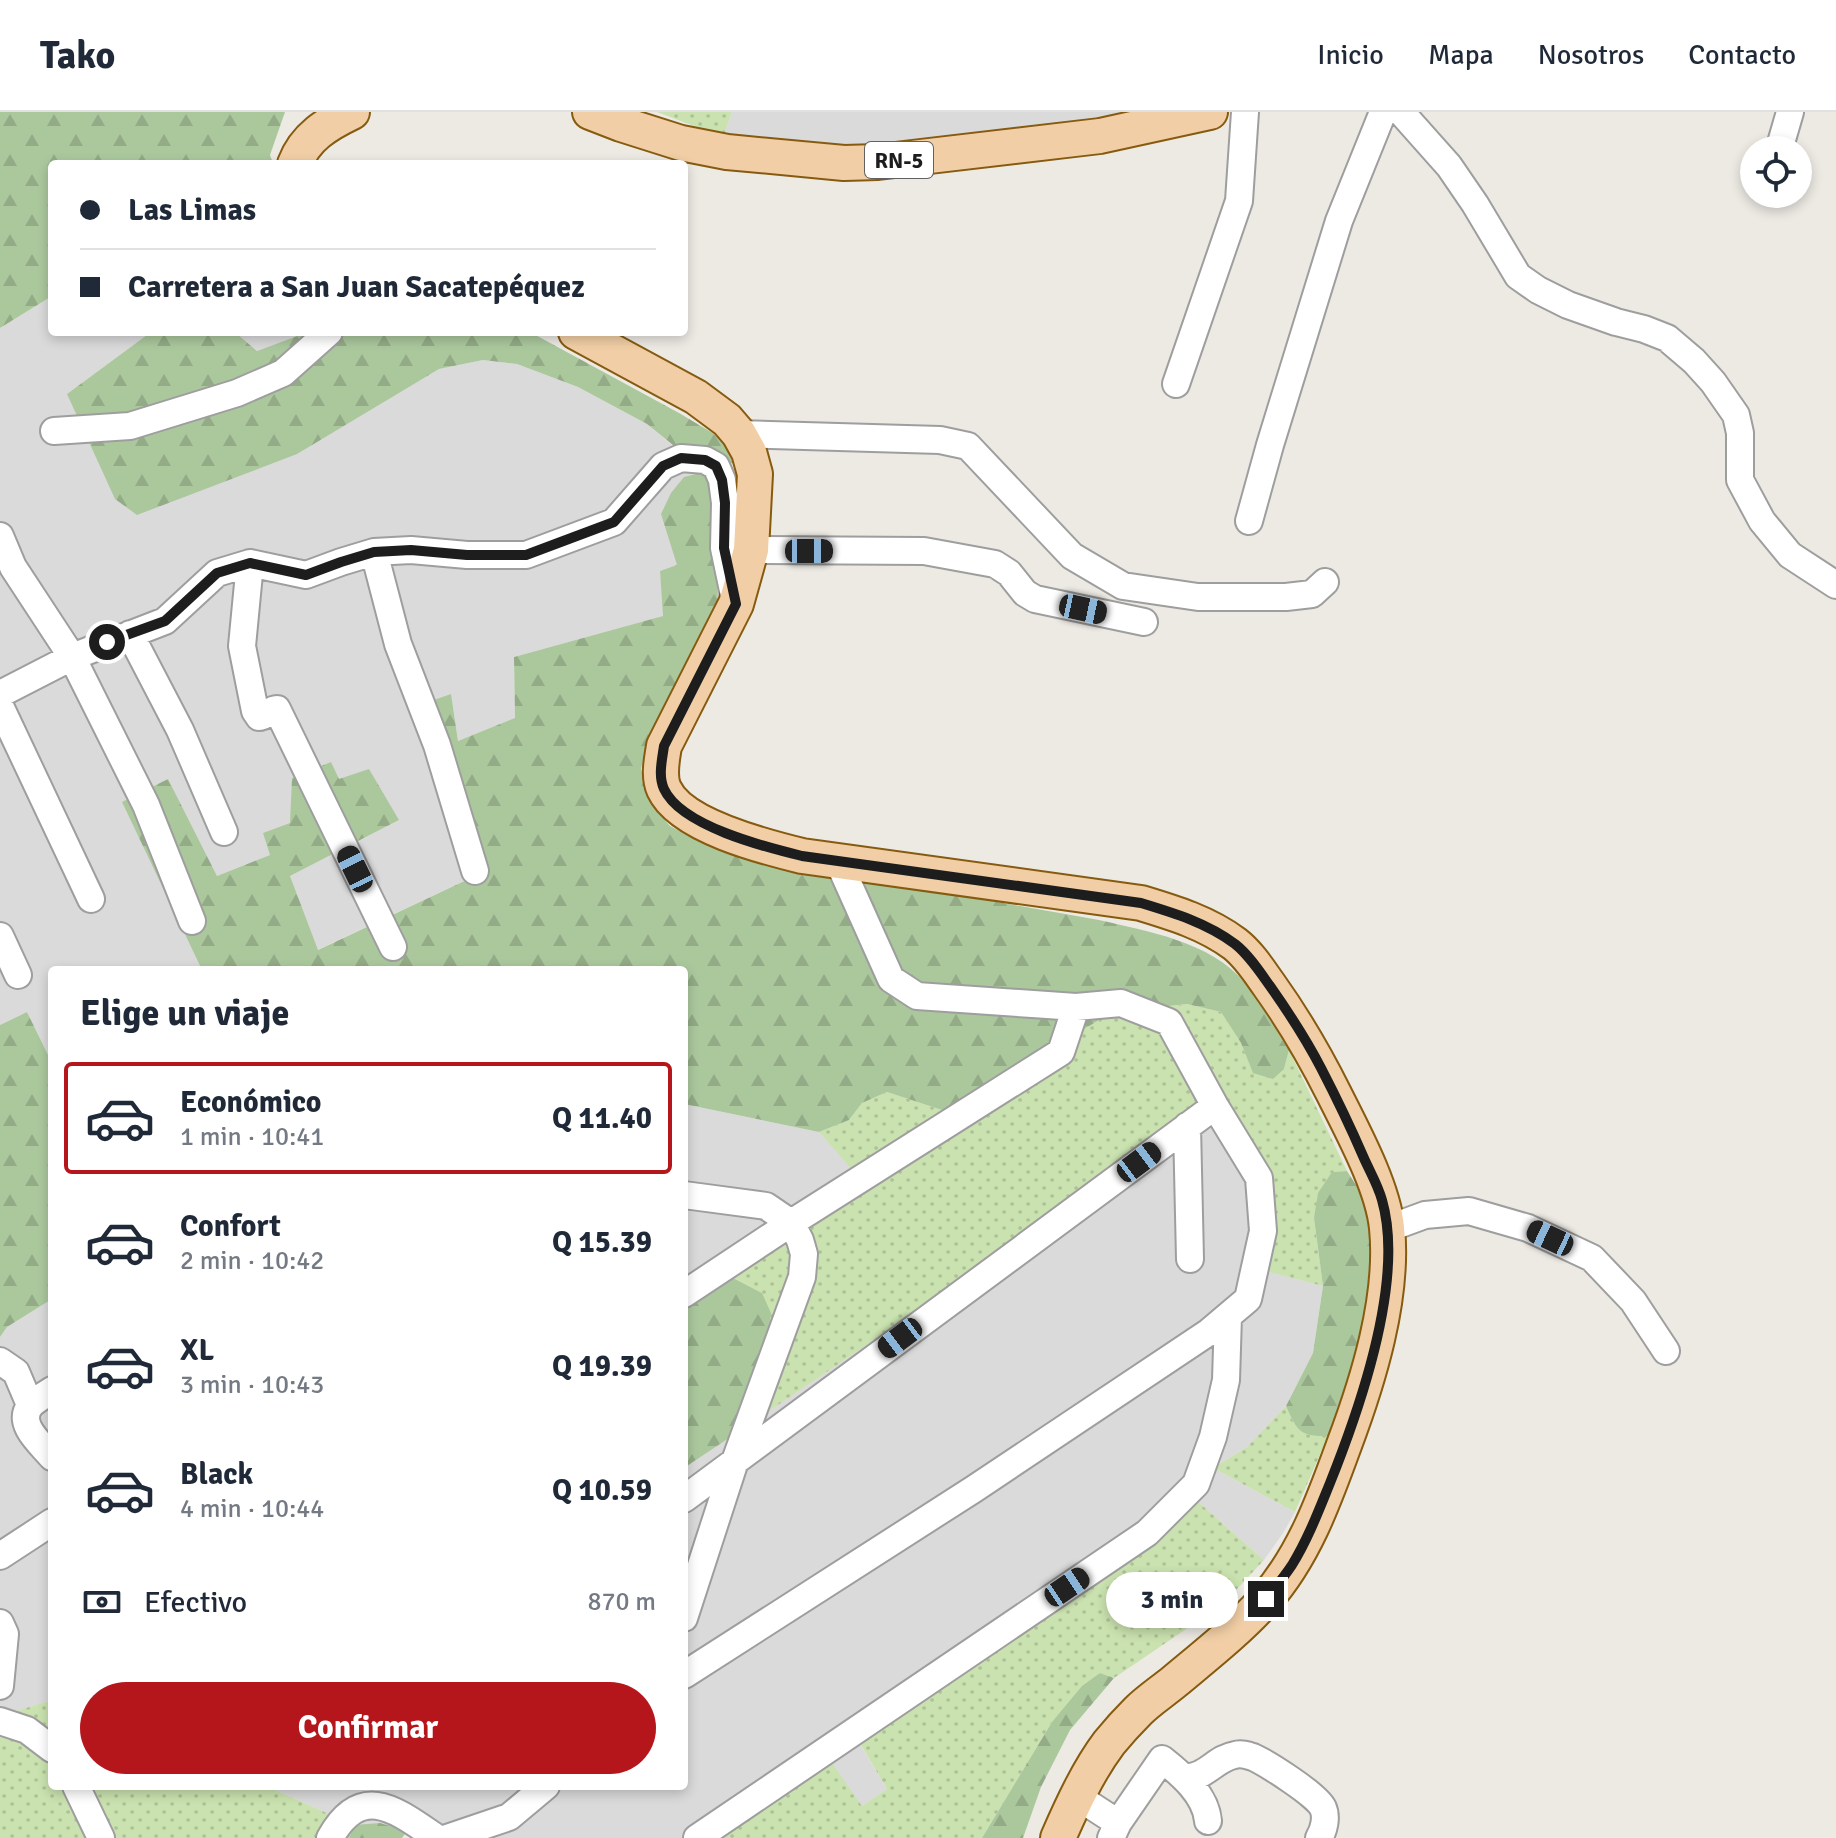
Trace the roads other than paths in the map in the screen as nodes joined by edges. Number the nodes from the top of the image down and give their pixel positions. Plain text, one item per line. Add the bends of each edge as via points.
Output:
1 (352, 112) edge
2 (590, 112) edge
3 (650, 112) edge
4 (1210, 112) edge
5 (1245, 112) edge
6 (1383, 112) edge
7 (1401, 112) edge
8 (1790, 112) edge
9 (1783, 136) edge
10 (681, 143) junction
11 (296, 160) edge
12 (325, 336) edge
13 (583, 336) edge
14 (1176, 384) dead end
15 (54, 431) dead end
16 (739, 434) junction
17 (1249, 521) dead end
18 (0, 536) edge
19 (751, 550) junction
20 (374, 552) junction
21 (250, 563) junction
22 (1325, 582) dead end
23 (1836, 585) edge
24 (736, 604) junction
25 (1144, 622) dead end
26 (130, 634) junction
27 (72, 657) junction
28 (0, 694) edge
29 (0, 706) edge
30 (224, 832) dead end
31 (839, 863) junction
32 (475, 871) dead end
33 (91, 899) dead end
34 (192, 921) dead end
35 (0, 936) edge
36 (393, 947) dead end
37 (18, 975) dead end
38 (1076, 1007) junction
39 (1215, 1106) junction
40 (1187, 1126) junction
41 (688, 1196) edge
42 (791, 1223) junction
43 (1387, 1229) junction
44 (1190, 1259) dead end
45 (688, 1291) edge
46 (1228, 1316) junction
47 (1666, 1351) dead end
48 (0, 1361) edge
49 (48, 1393) edge
50 (30, 1405) junction
51 (48, 1452) edge
52 (735, 1461) junction
53 (688, 1496) edge
54 (48, 1525) edge
55 (0, 1556) edge
56 (688, 1606) edge
57 (2, 1629) edge
58 (688, 1672) edge
59 (0, 1686) edge
60 (0, 1721) edge
61 (48, 1746) edge
62 (1185, 1778) junction
63 (78, 1790) edge
64 (541, 1790) edge
65 (1078, 1797) junction
66 (1208, 1821) dead end
67 (1114, 1830) edge
68 (101, 1838) edge
69 (330, 1838) edge
70 (437, 1838) edge
71 (447, 1838) edge
72 (697, 1838) edge
73 (1058, 1838) edge
74 (1319, 1838) edge

1 - 11 main road via 324,126
2 - 10 main road, RN-5
3 - 10 street
4 - 10 main road, RN-5 via 1100,136 878,162 727,152
5 - 14 street via 1239,201
6 - 17 street via 1339,221
7 - 23 street via 1449,166 1518,276 1568,305 1667,338 1694,361 1736,415 1740,480 1762,521 1790,555
8 - 9 street
12 - 15 street via 283,373 237,393 130,426
13 - 16 main road via 696,397
16 - 19 main road via 755,474
16 - 22 street via 940,440 968,446 1072,556 1123,586 1198,597 1286,597 1312,594
18 - 27 street via 13,567
19 - 24 main road
19 - 25 street via 924,551 995,564 1035,599
20 - 21 street via 306,575
20 - 24 street via 526,555 614,522 663,466 681,458 705,460 716,466 722,480 724,548
20 - 32 street via 398,644 437,745
21 - 26 street via 217,573 165,621
21 - 36 street via 242,646 255,711 263,717 277,709
24 - 31 main road via 664,746 664,790 675,806 730,835
26 - 27 street
26 - 30 street
27 - 28 street
27 - 34 street via 146,805
29 - 33 street
31 - 38 street via 891,979 917,996
31 - 43 main road via 1141,903 1186,917 1237,945 1306,1040 1382,1200
35 - 37 street
38 - 39 street via 1121,1003 1169,1022
38 - 42 street via 1061,1052
39 - 40 street
39 - 46 street via 1259,1178 1263,1231 1248,1299
40 - 44 street
40 - 52 street
41 - 42 street via 766,1206
42 - 45 street
42 - 52 street via 804,1254 802,1277
43 - 47 street via 1425,1215 1469,1211 1528,1228 1592,1258 1633,1301
43 - 65 main road via 1382,1315 1361,1400 1292,1565 1238,1628 1140,1709 1110,1742
46 - 58 street via 974,1489
46 - 72 street via 1226,1380 1196,1484 1147,1533
48 - 50 street via 16,1372
49 - 50 street
50 - 51 street via 27,1427
52 - 53 street
52 - 56 street
54 - 55 street
57 - 59 street
60 - 61 street via 27,1730
62 - 66 street via 1207,1810
62 - 67 street via 1162,1759
62 - 74 street via 1223,1759 1250,1756 1323,1806
63 - 68 street
64 - 71 street via 509,1817
65 - 67 street
65 - 73 main road
69 - 70 street via 341,1820 363,1806 382,1805

